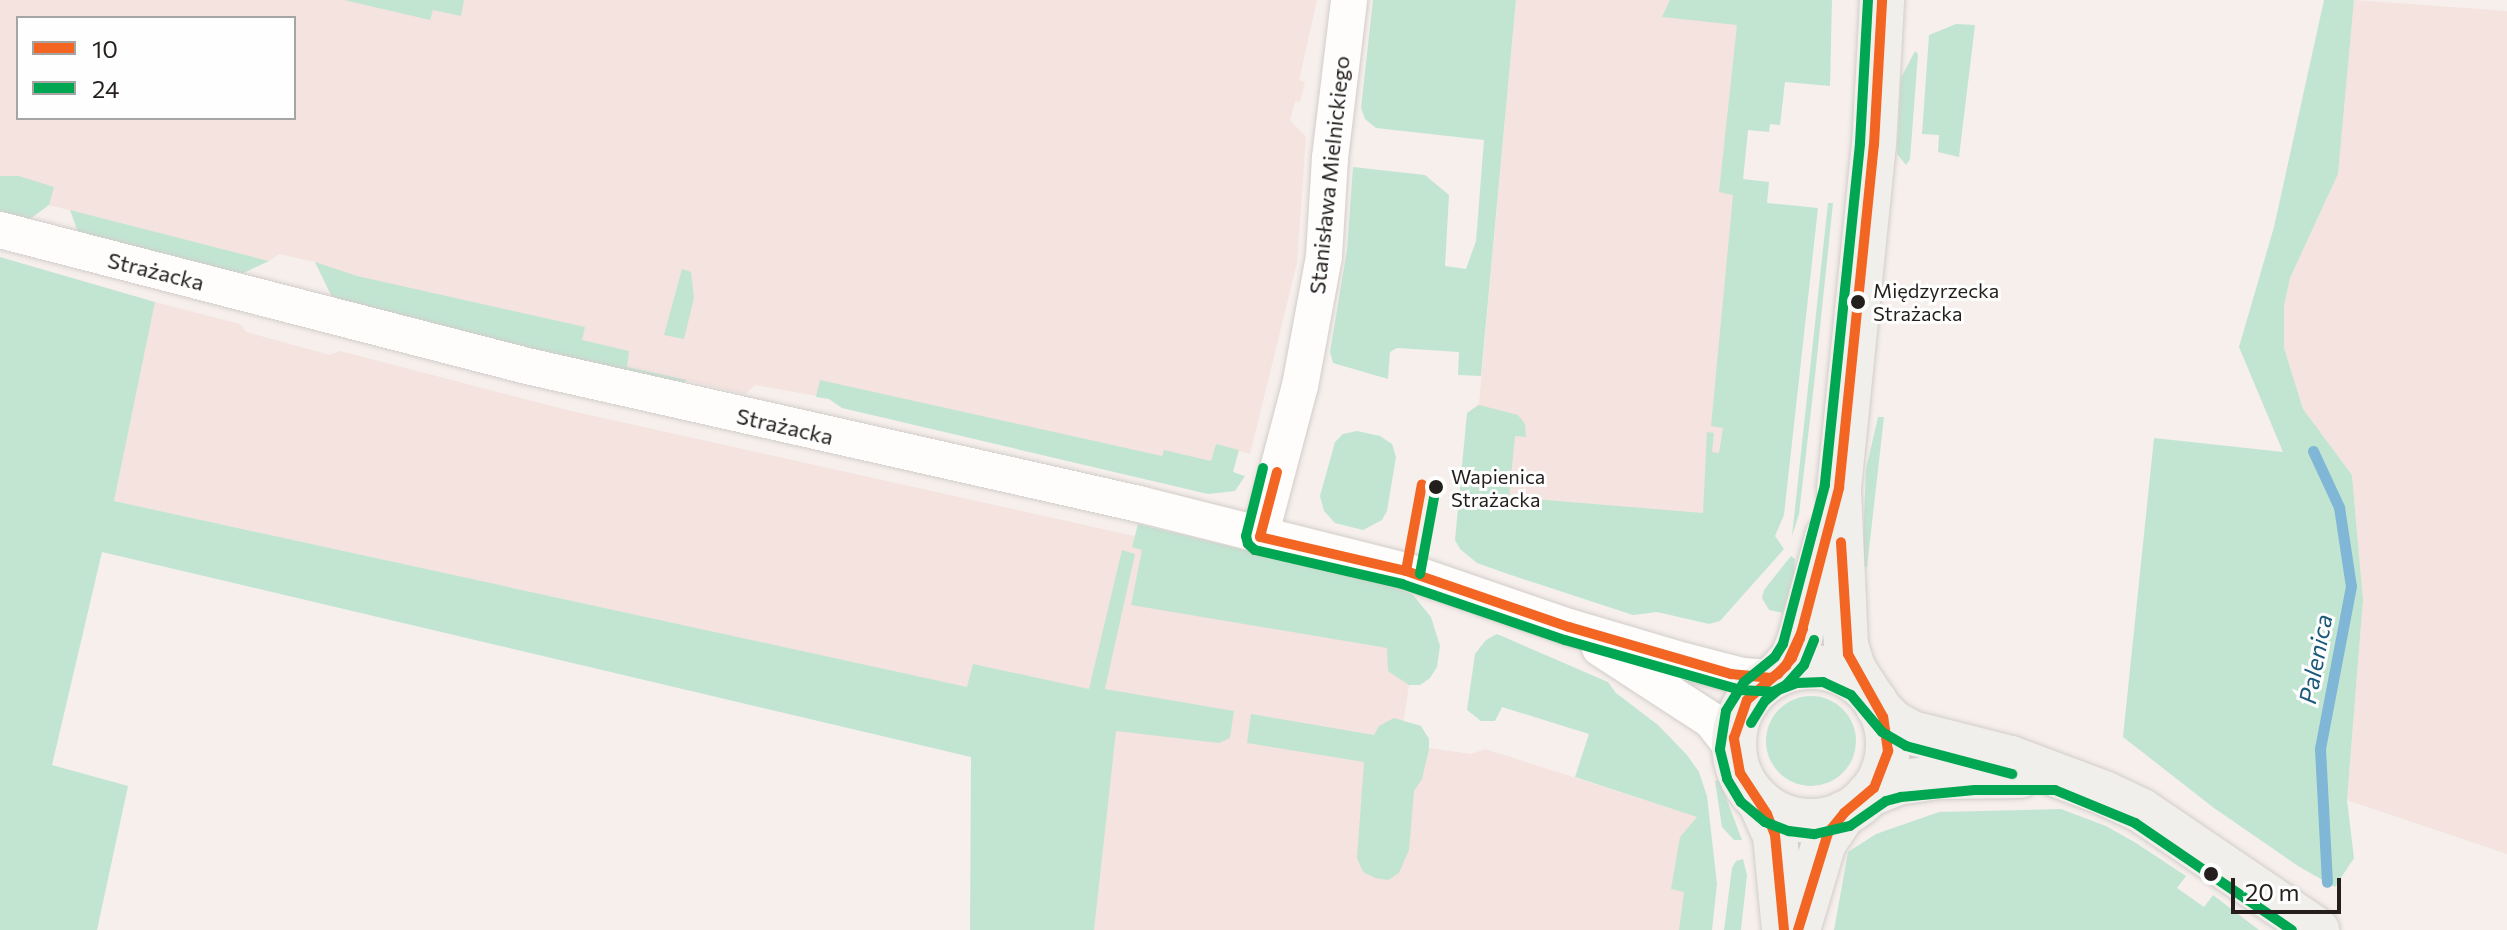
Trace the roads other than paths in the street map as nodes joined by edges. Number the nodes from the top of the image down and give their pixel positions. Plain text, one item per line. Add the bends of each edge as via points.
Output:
1 (1349, 0) edge
2 (1882, 0) edge
3 (0, 230) edge
4 (1839, 488) junction
5 (1260, 537) junction
6 (1569, 627) junction
7 (1775, 676) junction
8 (1874, 700) junction
9 (1734, 749) junction
10 (2058, 776) junction
11 (1760, 802) junction
12 (1856, 804) junction
13 (1784, 930) edge
14 (1798, 930) edge
15 (2317, 930) edge

1 - 5 street, Stanisława Mielnickiego via 1324,256 1300,386
2 - 4 main road via 1874,145
3 - 5 street, Strażacka via 527,366 1139,504
4 - 7 main road via 1800,638 1792,658
4 - 8 main road via 1846,645 1854,670
5 - 6 street, Strażacka via 1406,571
6 - 7 street, Strażacka via 1731,674
6 - 9 street, Strażacka via 1711,720
7 - 8 main road via 1804,667 1826,668 1849,677
7 - 9 main road via 1743,708
8 - 10 main road via 1892,722 1912,733
8 - 12 main road via 1885,723 1888,751 1883,771
9 - 11 main road via 1744,783
10 - 12 main road via 1938,777 1888,785
10 - 15 main road via 2142,811
11 - 12 main road via 1803,820
11 - 13 main road via 1775,835
12 - 14 main road via 1824,843

